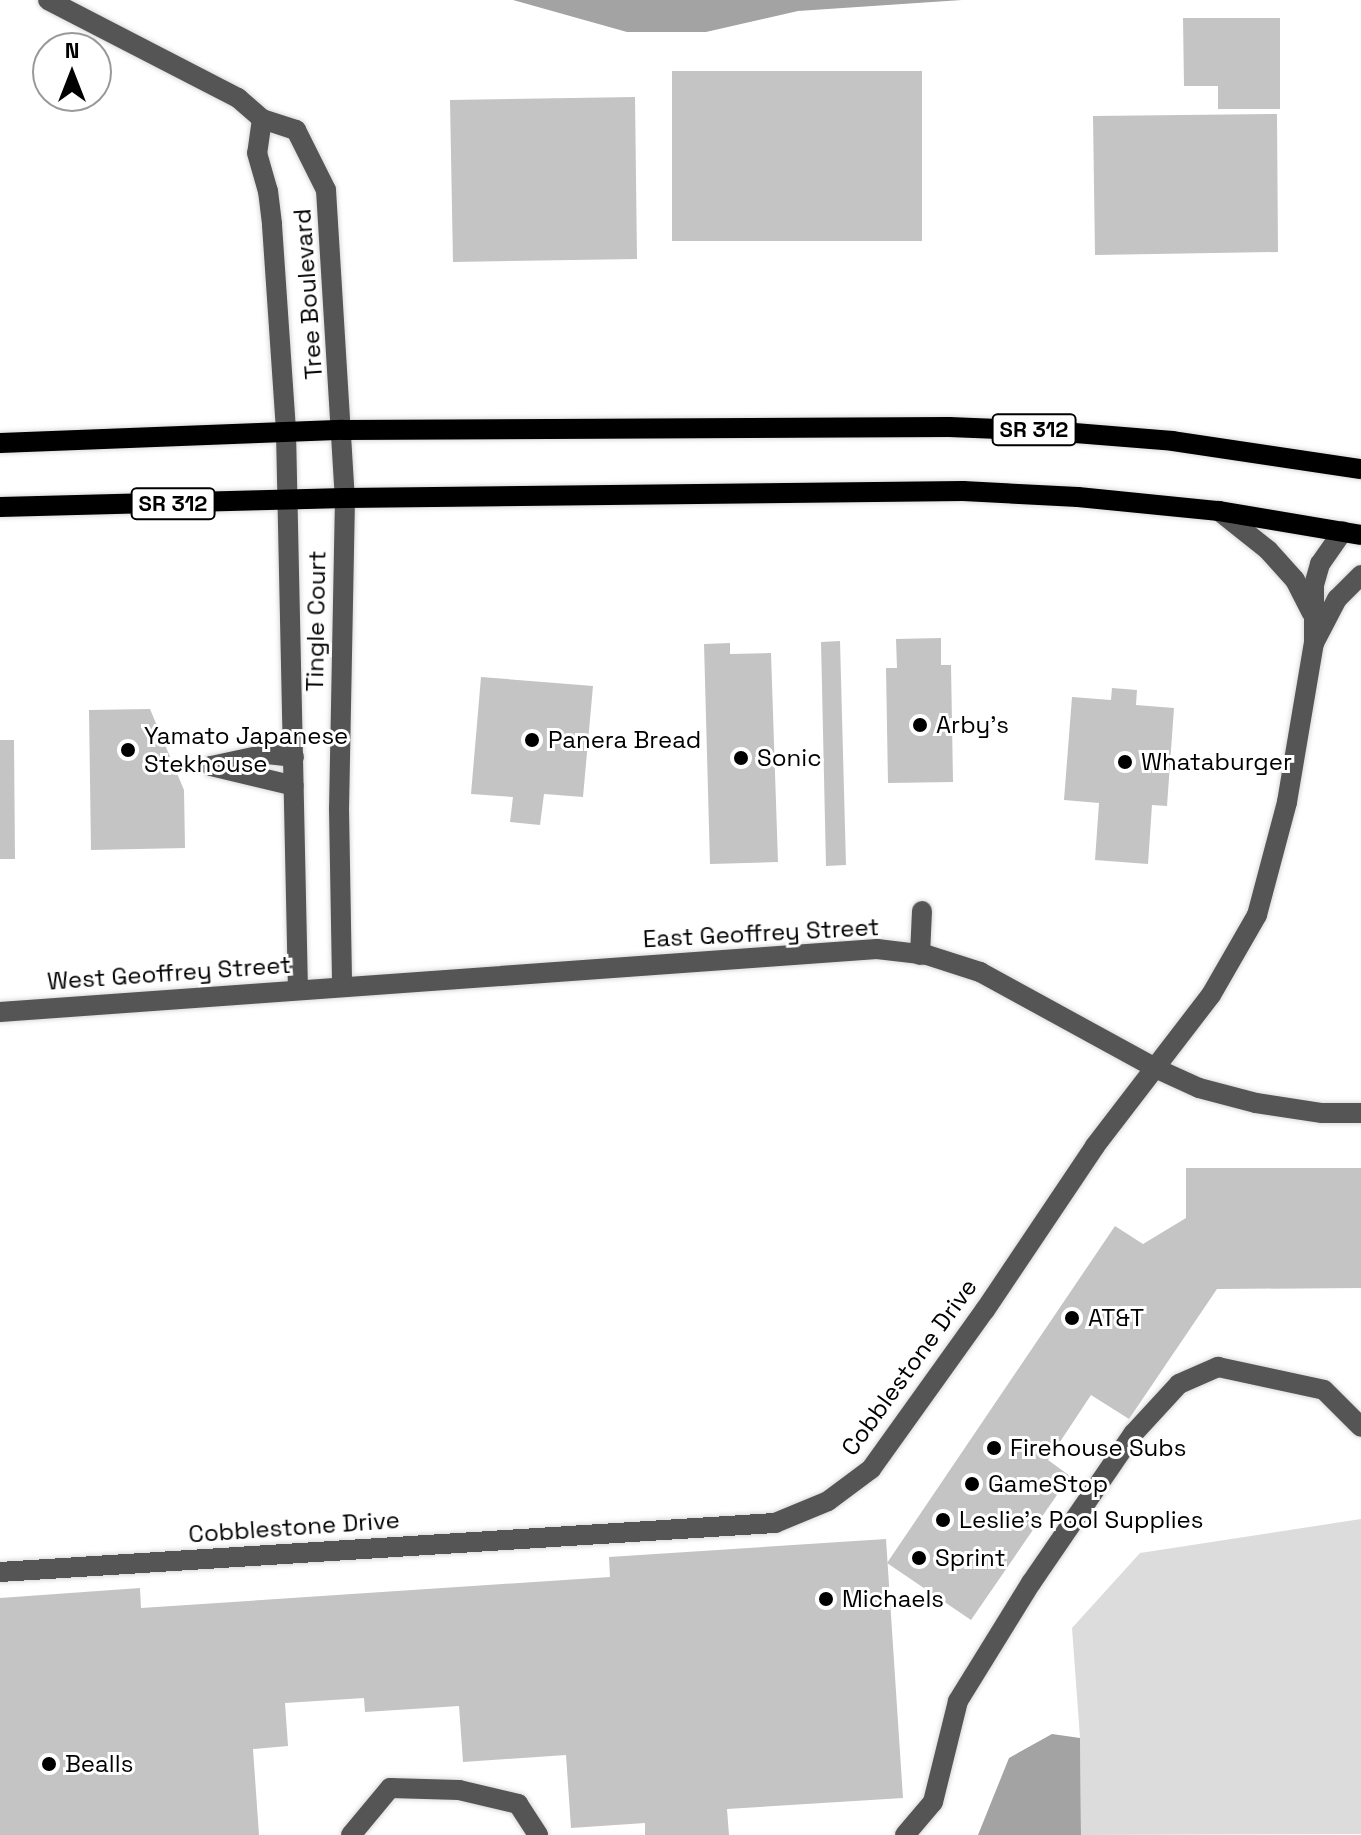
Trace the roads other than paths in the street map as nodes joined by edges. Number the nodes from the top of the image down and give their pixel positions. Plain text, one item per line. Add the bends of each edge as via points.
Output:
1 (48, 0) edge
2 (262, 119) junction
3 (343, 430) junction
4 (286, 432) junction
5 (0, 443) edge
6 (1361, 469) edge
7 (345, 498) junction
8 (288, 501) junction
9 (0, 507) edge
10 (1219, 511) junction
11 (1355, 530) edge
12 (1361, 575) edge
13 (1312, 615) junction
14 (1314, 643) junction
15 (294, 757) junction
16 (294, 786) junction
17 (922, 911) dead end
18 (920, 955) junction
19 (342, 986) junction
20 (298, 989) junction
21 (0, 1012) edge
22 (1155, 1068) junction
23 (1361, 1113) edge
24 (1361, 1427) edge
25 (0, 1572) edge
26 (351, 1835) edge
27 (538, 1835) edge
28 (905, 1835) edge

1 - 2 street, Tree Boulevard via 238,98
2 - 3 street, Tree Boulevard via 296,130 326,190
2 - 4 street, Tree Boulevard via 257,153 272,225
3 - 4 main road, SR 312
3 - 6 main road, SR 312 via 1021,429 1173,441
3 - 7 street, Tree Boulevard
4 - 5 main road, SR 312
4 - 8 street, Tree Boulevard
7 - 8 main road, SR 312
7 - 10 main road, SR 312 via 963,491
7 - 19 street, Tingle Court via 339,808
8 - 9 main road, SR 312
8 - 15 street, Tingle Court
10 - 11 main road, SR 312
10 - 13 street via 1295,580
11 - 13 street, Cobblestone Drive via 1320,564
12 - 14 street, Cobblestone Drive via 1337,599
13 - 14 street, Cobblestone Drive
14 - 22 street, Cobblestone Drive via 1287,802 1257,915 1211,995
15 - 16 street, Tingle Court
15 - 16 street via 267,754 211,766
16 - 20 street, Tingle Court
17 - 18 street
18 - 19 street, East Geoffrey Street via 877,949 831,951
18 - 22 street, East Geoffrey Street via 980,972
19 - 20 street, West Geoffrey Street
20 - 21 street, West Geoffrey Street
22 - 23 street, East Geoffrey Street via 1199,1088 1256,1103
22 - 25 street, Cobblestone Drive via 871,1469 828,1501 775,1523
24 - 28 street via 1324,1390 1218,1367 1179,1384 1133,1434 958,1701 933,1802
26 - 27 street via 390,1788 459,1790 518,1804

